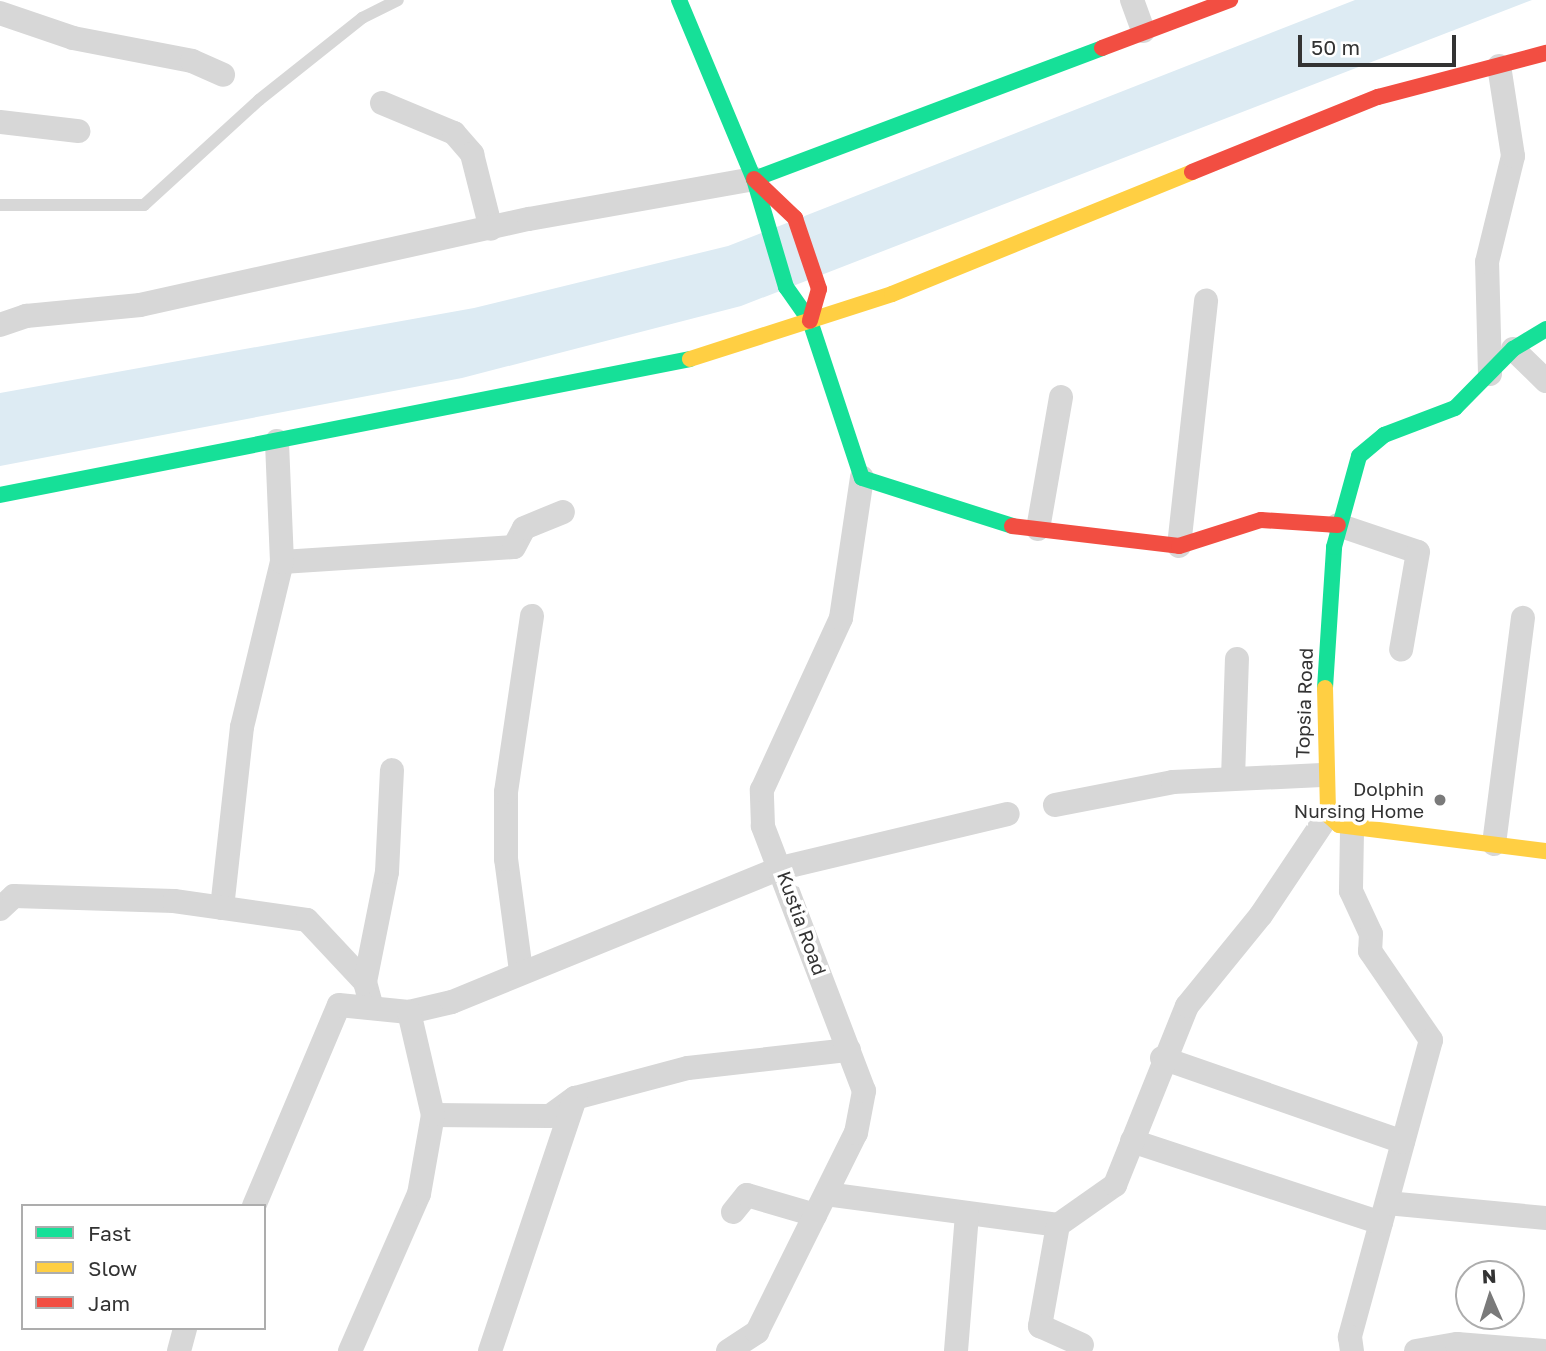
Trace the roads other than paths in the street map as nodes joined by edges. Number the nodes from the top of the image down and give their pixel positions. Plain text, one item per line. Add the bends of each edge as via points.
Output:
1 (398, 0) edge
2 (679, 0) edge
3 (1132, 0) edge
4 (1230, 0) edge
5 (0, 13) edge
6 (1143, 31) junction
7 (1546, 53) edge
8 (1499, 66) junction
9 (222, 75) dead end
10 (382, 103) dead end
11 (0, 122) edge
12 (78, 131) dead end
13 (754, 179) junction
14 (0, 205) edge
15 (491, 229) junction
16 (1206, 300) dead end
17 (810, 321) junction
18 (0, 325) edge
19 (1546, 329) edge
20 (1513, 349) junction
21 (1490, 374) junction
22 (1546, 381) edge
23 (1061, 397) dead end
24 (277, 442) junction
25 (862, 478) junction
26 (0, 495) edge
27 (563, 512) dead end
28 (1338, 525) junction
29 (1038, 529) junction
30 (1179, 546) junction
31 (282, 562) junction
32 (532, 616) dead end
33 (1523, 618) dead end
34 (1401, 650) dead end
35 (1237, 659) dead end
36 (392, 770) dead end
37 (1322, 775) junction
38 (1233, 778) junction
39 (1055, 805) dead end
40 (1008, 814) dead end
41 (1328, 815) junction
42 (1352, 831) junction
43 (1494, 844) junction
44 (1546, 851) edge
45 (781, 868) junction
46 (222, 908) junction
47 (0, 909) edge
48 (521, 971) junction
49 (365, 982) junction
50 (372, 1008) junction
51 (409, 1012) junction
52 (849, 1049) junction
53 (1162, 1058) junction
54 (575, 1098) junction
55 (433, 1115) junction
56 (1132, 1141) junction
57 (1403, 1142) junction
58 (255, 1204) edge
59 (821, 1204) junction
60 (733, 1212) dead end
61 (967, 1213) junction
62 (1384, 1213) junction
63 (1546, 1218) edge
64 (1058, 1225) junction
65 (185, 1330) edge
66 (1082, 1345) dead end
67 (733, 1349) edge
68 (180, 1351) edge
69 (350, 1351) edge
70 (490, 1351) edge
71 (956, 1351) edge
72 (1352, 1351) edge
73 (1416, 1351) edge
74 (1544, 1351) edge

1 - 14 lane via 362,18 259,100 144,205
2 - 13 street
3 - 6 street
4 - 6 street
5 - 9 street via 73,38 192,61
6 - 13 street
7 - 8 street
8 - 17 street via 1378,97 1169,185
8 - 21 street via 1513,156 1487,262
10 - 15 street via 454,133 472,154
11 - 12 street
13 - 15 street
13 - 17 street via 786,287
13 - 17 street via 795,218 819,289
15 - 18 street via 306,273
16 - 30 street
17 - 24 street via 691,359
17 - 25 street
19 - 20 street
20 - 21 street
20 - 22 street
21 - 28 street, Topsia Road via 1455,408 1384,435 1359,456
23 - 29 street
24 - 26 street
24 - 31 street
25 - 29 street via 1008,526
25 - 45 street, Kustia Road via 841,618 762,790 764,825
27 - 31 street via 524,528 514,547
28 - 30 street via 1261,520
28 - 34 street via 1418,552
28 - 37 street, Topsia Road
29 - 30 street
31 - 46 street via 242,727
32 - 48 street via 506,792 506,859
33 - 43 street
35 - 38 street
36 - 49 street via 387,872
37 - 38 street
37 - 41 street, Topsia Road
38 - 39 street
40 - 45 street
41 - 42 street
41 - 53 street via 1261,915 1187,1006
42 - 43 street
42 - 57 street via 1351,891 1371,934 1370,951 1431,1040
43 - 44 street
45 - 48 street
45 - 52 street, Kustia Road
46 - 47 street via 14,896
46 - 49 street via 307,920
48 - 51 street via 452,1002
49 - 50 street
50 - 51 street
50 - 58 street via 339,1005
51 - 55 street
52 - 54 street via 688,1068
52 - 59 street, Kustia Road via 864,1091 856,1133
53 - 56 street
53 - 57 street
54 - 55 street via 550,1116
54 - 70 street
55 - 69 street via 419,1194
56 - 62 street
56 - 64 street via 1115,1185
57 - 62 street
59 - 60 street via 747,1195
59 - 61 street
59 - 67 street, Kustia Road via 757,1332
61 - 64 street
61 - 71 street
62 - 63 street
62 - 72 street via 1350,1336
64 - 66 street via 1040,1326
65 - 68 street
73 - 74 street via 1457,1344

